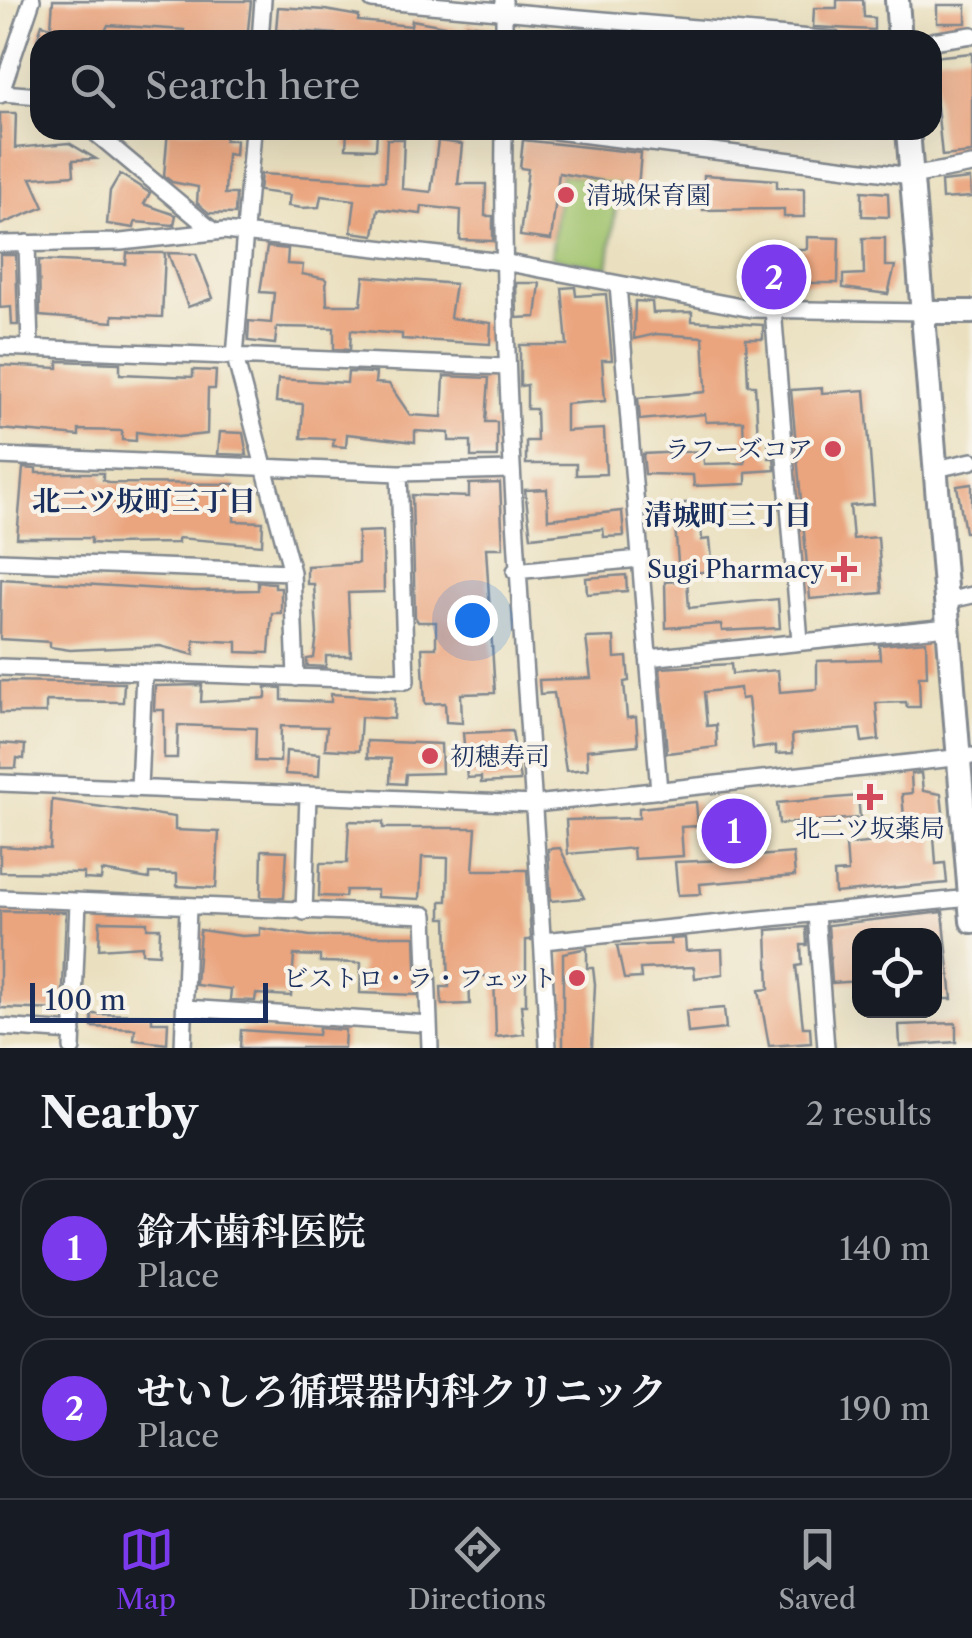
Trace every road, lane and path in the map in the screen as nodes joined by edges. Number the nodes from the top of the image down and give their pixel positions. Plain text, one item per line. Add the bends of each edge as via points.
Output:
1 (32, 0) edge
2 (263, 0) edge
3 (372, 0) edge
4 (897, 0) edge
5 (504, 6) edge
6 (261, 30) edge
7 (737, 30) edge
8 (899, 30) edge
9 (972, 35) edge
10 (942, 40) edge
11 (1, 94) edge
12 (30, 95) edge
13 (104, 140) edge
14 (252, 140) edge
15 (504, 140) edge
16 (627, 140) edge
17 (909, 140) edge
18 (972, 166) edge
19 (911, 176) junction
20 (212, 231) junction
21 (245, 234) junction
22 (27, 243) junction
23 (0, 244) edge
24 (502, 262) junction
25 (618, 285) junction
26 (773, 309) junction
27 (923, 312) junction
28 (972, 312) edge
29 (0, 347) edge
30 (30, 348) junction
31 (234, 356) junction
32 (507, 367) junction
33 (0, 456) edge
34 (972, 461) edge
35 (264, 466) junction
36 (936, 469) junction
37 (511, 470) junction
38 (399, 473) junction
39 (640, 559) junction
40 (0, 561) edge
41 (515, 570) junction
42 (292, 572) junction
43 (972, 595) edge
44 (946, 601) junction
45 (948, 627) junction
46 (800, 641) junction
47 (648, 658) junction
48 (0, 666) edge
49 (144, 672) junction
50 (296, 678) junction
51 (965, 758) edge
52 (0, 783) edge
53 (139, 788) junction
54 (659, 790) junction
55 (308, 796) junction
56 (534, 804) junction
57 (0, 898) edge
58 (78, 902) junction
59 (188, 907) junction
60 (971, 910) edge
61 (304, 912) junction
62 (816, 914) junction
63 (543, 941) junction
64 (185, 1008) junction
65 (429, 1024) junction
66 (0, 1028) edge
67 (73, 1040) edge
68 (183, 1048) edge
69 (430, 1048) edge
70 (548, 1048) edge
71 (826, 1048) edge

1 - 11 street
2 - 6 street
3 - 5 street
4 - 8 street
5 - 7 street
9 - 10 street
11 - 12 street
13 - 20 street
14 - 21 street
15 - 24 street
16 - 19 street
17 - 19 street
18 - 19 street
19 - 27 street
20 - 21 street
20 - 22 street via 137,241
21 - 24 street
21 - 31 street
22 - 23 street
22 - 30 street
24 - 25 street
24 - 32 street
25 - 26 street
25 - 39 street
26 - 27 street
26 - 46 street
27 - 28 street
27 - 36 street
29 - 30 street
30 - 31 street
31 - 32 street
31 - 35 street
32 - 37 street
33 - 35 street
34 - 36 street
35 - 38 street
35 - 42 street
36 - 44 street
37 - 38 street
37 - 41 street
38 - 50 street via 406,682
39 - 41 street
39 - 47 street
40 - 42 street
41 - 56 street
42 - 50 street
43 - 44 street
44 - 45 street
45 - 46 street
45 - 51 street
46 - 47 street
47 - 54 street
48 - 49 street
49 - 50 street
49 - 53 street
51 - 54 street
51 - 60 street
52 - 53 street
53 - 55 street
54 - 56 street
55 - 56 street
55 - 61 street
56 - 63 street
57 - 58 street
58 - 59 street
58 - 67 street
59 - 61 street
59 - 64 street
60 - 62 street
61 - 65 street via 425,915
62 - 63 street
62 - 71 street
63 - 70 street
64 - 65 street
64 - 68 street
65 - 69 street
66 - 67 street

